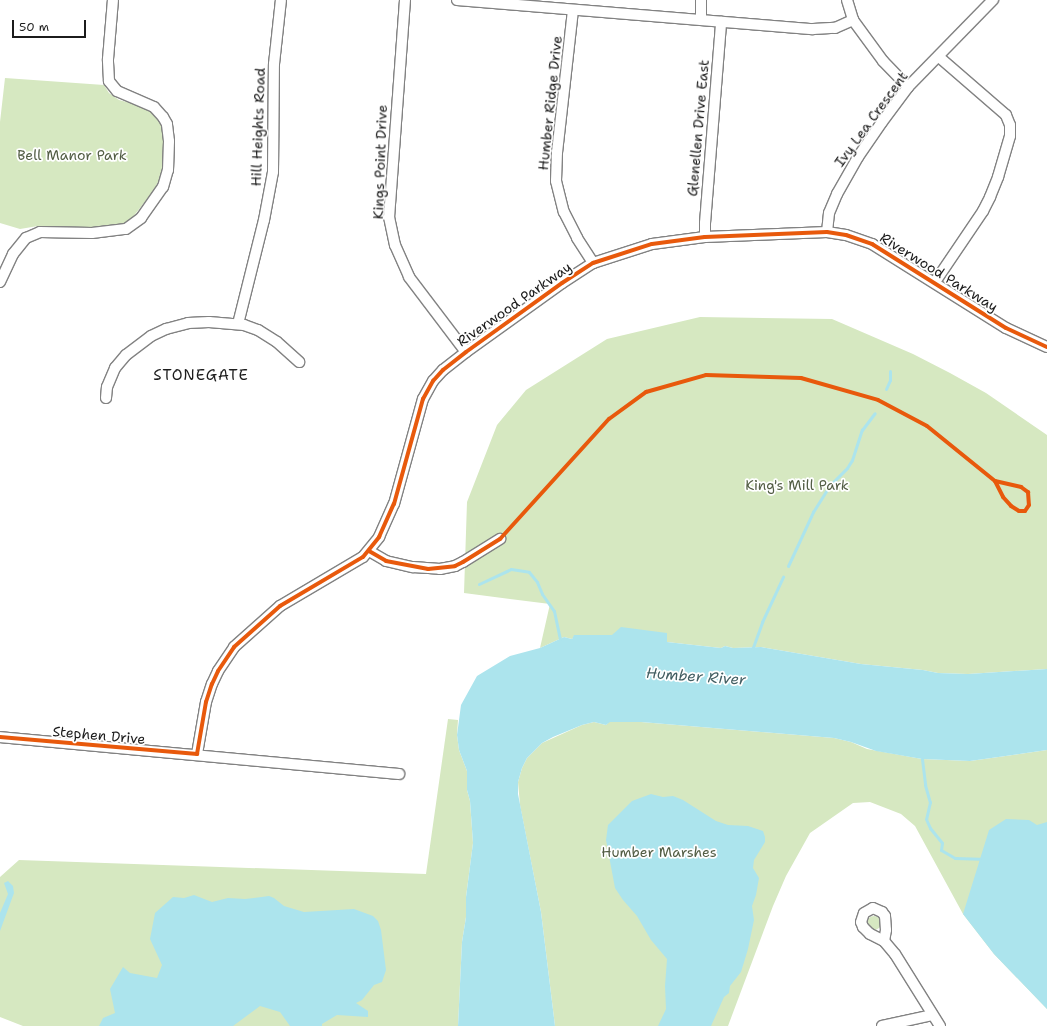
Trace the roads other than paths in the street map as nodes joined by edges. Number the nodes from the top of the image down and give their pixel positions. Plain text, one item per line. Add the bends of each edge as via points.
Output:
1 (114, 0) edge
2 (280, 0) edge
3 (405, 0) edge
4 (457, 0) edge
5 (701, 0) edge
6 (847, 0) edge
7 (993, 0) edge
8 (573, 10) junction
9 (701, 20) junction
10 (853, 20) junction
11 (721, 22) junction
12 (939, 57) junction
13 (908, 87) junction
14 (827, 232) junction
15 (705, 237) junction
16 (593, 263) junction
17 (0, 282) edge
18 (935, 282) junction
19 (238, 324) junction
20 (1047, 347) edge
21 (466, 352) junction
22 (299, 362) dead end
23 (106, 398) dead end
24 (500, 539) dead end
25 (369, 551) junction
26 (0, 737) edge
27 (197, 754) junction
28 (399, 774) dead end
29 (884, 940) dead end
30 (932, 1015) junction
31 (882, 1026) edge
32 (940, 1026) edge

1 - 17 street via 108,77 112,87 124,95 154,107 167,124 168,161 163,187 141,218 126,230 92,233 40,232 26,238 17,248
2 - 19 street, Hill Heights Road via 274,64 273,172 264,220
3 - 21 street, Kings Point Drive via 389,217 395,245 409,277
4 - 8 street
5 - 9 street
6 - 10 street
7 - 12 street, Ivy Lea Crescent
8 - 9 street
8 - 16 street, Humber Ridge Drive via 556,182 564,212
9 - 11 street
10 - 11 street via 836,28 823,29
10 - 13 street via 883,62
11 - 15 street, Glenellen Drive East
12 - 13 street, Ivy Lea Crescent
12 - 18 street via 1006,115 1010,125 1010,136 998,177 983,211
13 - 14 street, Ivy Lea Crescent via 847,174 830,213
14 - 15 street, Riverwood Parkway
14 - 18 street, Riverwood Parkway via 872,244
15 - 16 street, Riverwood Parkway via 652,244
16 - 21 street, Riverwood Parkway
18 - 20 street, Riverwood Parkway via 1006,328
19 - 22 street via 258,330 277,342
19 - 23 street via 188,323 151,336 126,355 115,368 107,387
21 - 25 street, Riverwood Parkway via 443,370 423,398 389,517
24 - 25 street via 455,566 440,569 386,561
25 - 27 street, Riverwood Parkway via 346,568 280,606 234,647 212,684 206,702
26 - 27 street, Stephen Drive
27 - 28 street, Stephen Drive
29 - 30 street
30 - 31 street
30 - 32 street

